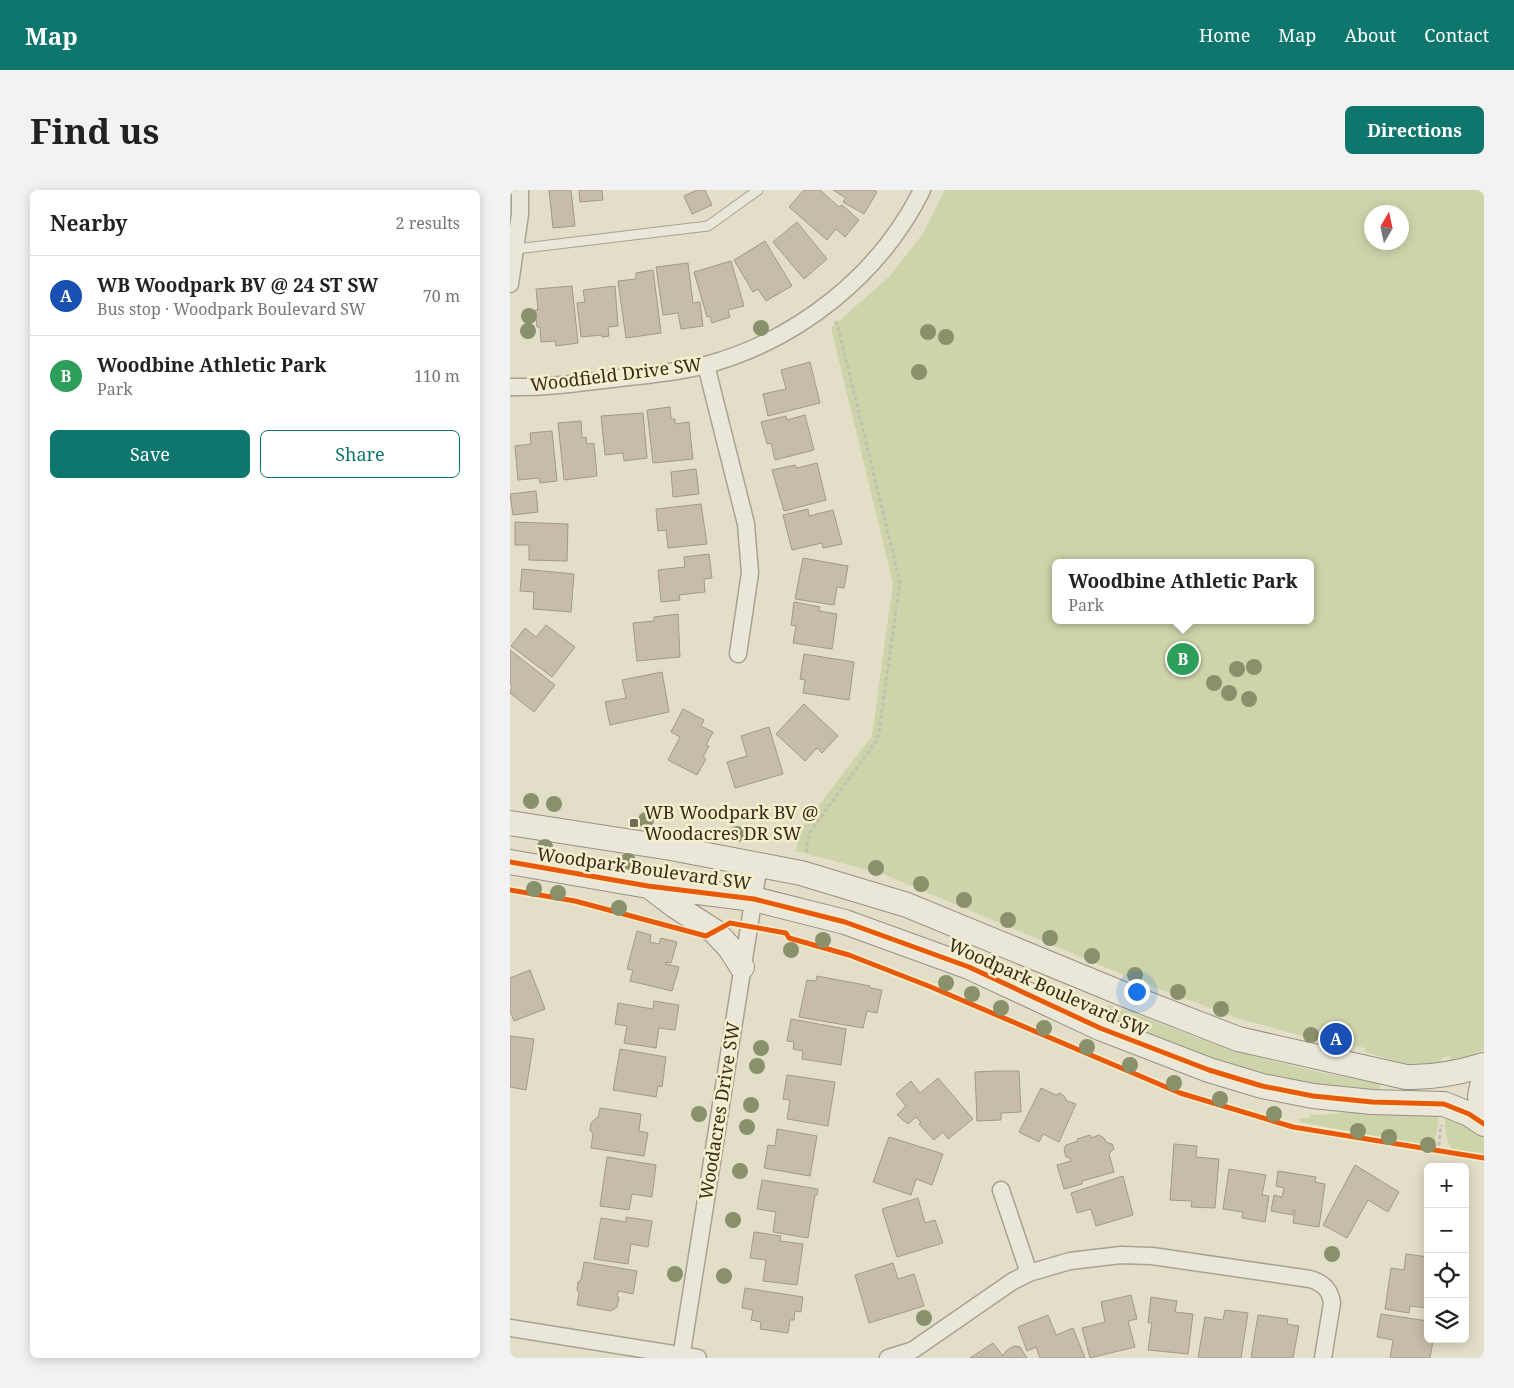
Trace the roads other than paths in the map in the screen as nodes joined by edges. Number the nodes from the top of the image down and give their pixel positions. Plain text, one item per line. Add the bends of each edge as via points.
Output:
1 (520, 190) edge
2 (758, 190) edge
3 (922, 190) edge
4 (516, 249) junction
5 (510, 284) edge
6 (706, 365) junction
7 (510, 387) edge
8 (738, 654) dead end
9 (510, 823) edge
10 (510, 862) edge
11 (759, 864) junction
12 (648, 886) junction
13 (754, 898) junction
14 (742, 967) junction
15 (1484, 1066) edge
16 (1484, 1077) edge
17 (1484, 1117) edge
18 (1484, 1124) edge
19 (1001, 1190) dead end
20 (1029, 1273) junction
21 (510, 1328) edge
22 (681, 1357) edge
23 (698, 1358) edge
24 (888, 1358) edge
25 (1323, 1358) edge

1 - 4 street
2 - 4 lane via 708,226
3 - 6 street, Woodfield Drive SW via 892,240 827,305 769,341
4 - 5 street
6 - 7 street, Woodfield Drive SW via 539,388
6 - 8 street via 746,524 750,574
9 - 11 street, Woodpark Boulevard SW
10 - 12 street, Woodpark Boulevard SW
11 - 13 street, Woodacres Drive SW
11 - 15 street, Woodpark Boulevard SW via 907,905 1238,1038 1406,1077 1452,1074
12 - 13 street, Woodpark Boulevard SW
12 - 14 street via 714,931
13 - 14 street, Woodacres Drive SW
13 - 18 street, Woodpark Boulevard SW via 845,922 932,952 1100,1028 1209,1070 1262,1086 1313,1096 1444,1104
14 - 22 street, Woodacres Drive SW
16 - 17 street via 1480,1096
19 - 20 street
20 - 24 street via 913,1350
20 - 25 street via 1091,1258 1121,1255 1152,1256 1321,1282 1332,1303
21 - 22 street
22 - 23 street

